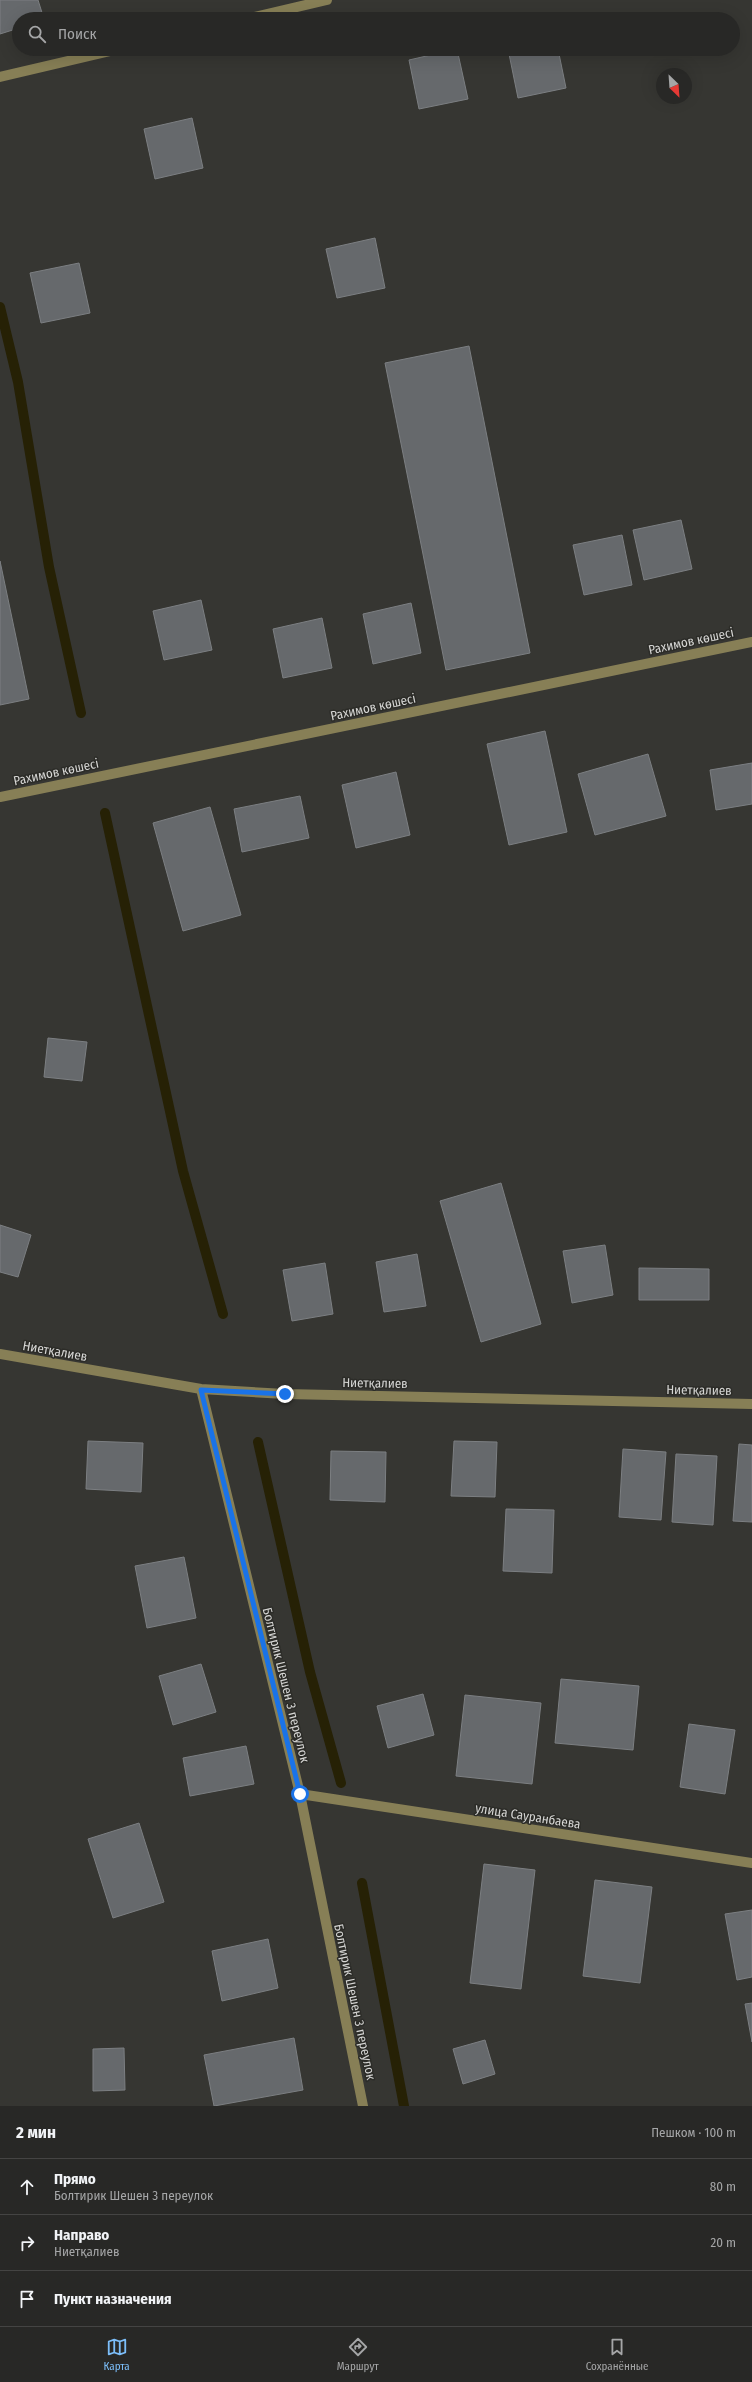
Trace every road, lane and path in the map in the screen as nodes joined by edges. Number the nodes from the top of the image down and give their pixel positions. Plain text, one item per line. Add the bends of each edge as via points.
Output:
1 (327, 0) edge
2 (276, 12) edge
3 (89, 56) edge
4 (0, 77) edge
5 (752, 642) edge
6 (0, 797) edge
7 (0, 1354) edge
8 (201, 1390) junction
9 (752, 1404) edge
10 (300, 1794) junction
11 (752, 1863) edge
12 (364, 2106) edge

1 - 2 street
3 - 4 street
5 - 6 street, Рахимов көшесі
7 - 8 street, Ниетқалиев
8 - 9 street, Ниетқалиев
8 - 10 street, Болтирик Шешен 3 переулок
10 - 11 street, улица Сауранбаева
10 - 12 street, Болтирик Шешен 3 переулок

